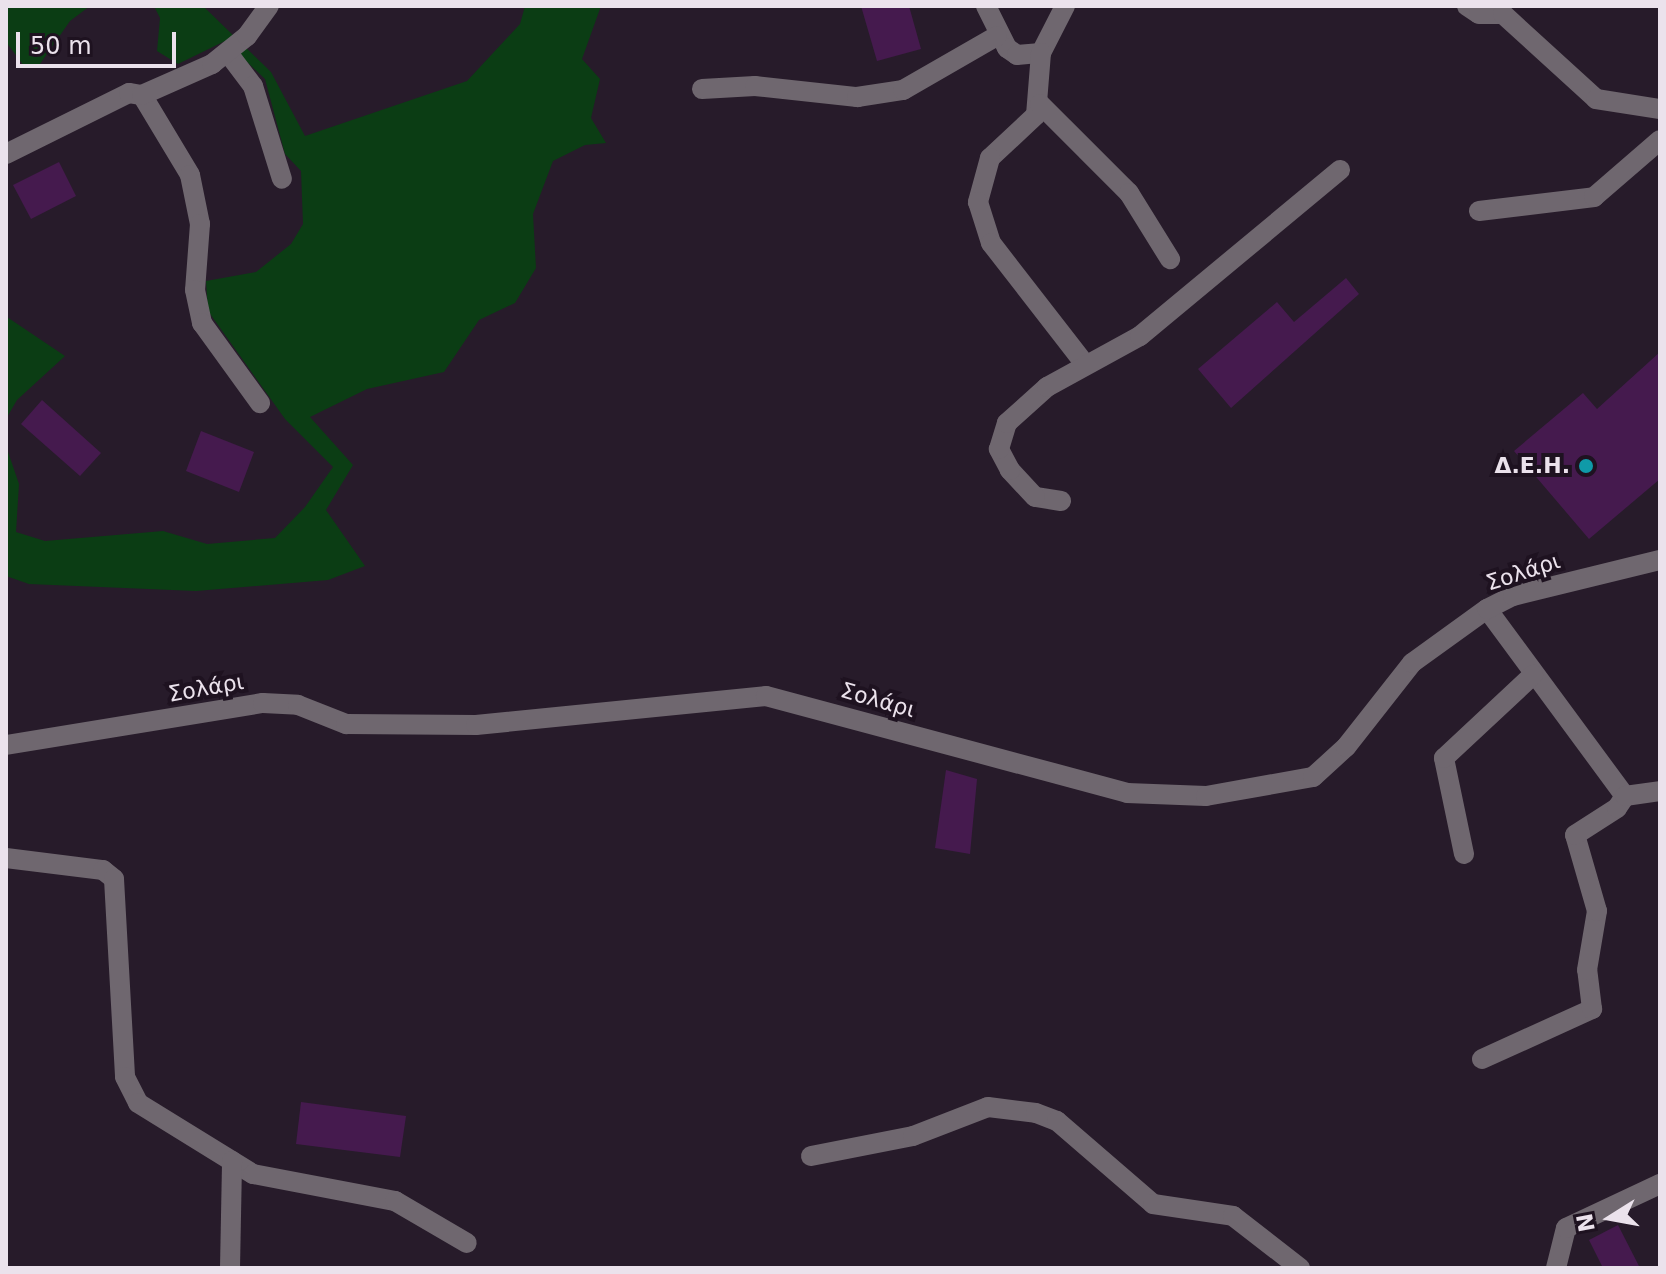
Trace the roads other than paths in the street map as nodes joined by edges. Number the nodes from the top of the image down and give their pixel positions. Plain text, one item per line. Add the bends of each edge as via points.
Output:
1 (269, 6) edge
2 (986, 6) edge
3 (1065, 6) edge
4 (1467, 6) edge
5 (997, 36) junction
6 (228, 53) junction
7 (1041, 53) junction
8 (702, 89) dead end
9 (142, 95) junction
10 (1040, 104) junction
11 (1660, 109) edge
12 (1660, 140) edge
13 (6, 154) edge
14 (1340, 170) dead end
15 (282, 179) dead end
16 (1479, 211) dead end
17 (1170, 259) dead end
18 (1085, 364) junction
19 (260, 403) dead end
20 (1061, 501) dead end
21 (1660, 560) edge
22 (1487, 609) junction
23 (1533, 675) junction
24 (6, 745) edge
25 (1660, 791) edge
26 (1625, 796) junction
27 (1464, 854) dead end
28 (6, 858) edge
29 (1482, 1059) dead end
30 (811, 1156) dead end
31 (232, 1161) junction
32 (1660, 1184) edge
33 (467, 1243) dead end
34 (230, 1268) edge
35 (1300, 1268) edge
36 (1556, 1268) edge

1 - 6 street
2 - 5 street
3 - 7 street
4 - 11 street via 1479,14 1503,14 1596,99
5 - 7 street via 1017,55
5 - 8 street via 903,90 857,97 755,86
6 - 9 street
6 - 15 street via 253,86
7 - 10 street
9 - 13 street via 129,93
9 - 19 street via 190,175 200,224 195,290 202,323
10 - 17 street via 1129,193
10 - 18 street via 1029,124 1000,146 984,170 980,215 1016,280
12 - 16 street via 1594,197
14 - 18 street via 1140,336
18 - 20 street via 1047,387 1000,435 1001,455 1019,483 1035,497
21 - 22 street, Σολάρι via 1513,596
22 - 23 street
22 - 24 street, Σολάρι via 1412,663 1346,747 1313,777 1206,796 1127,793 766,696 476,725 346,724 298,705 263,703
23 - 26 street
23 - 27 street via 1444,758
25 - 26 street
26 - 29 street via 1607,816 1579,830 1574,840 1597,911 1587,970 1592,1009
28 - 31 street via 103,870 114,879 129,1091 149,1112
30 - 35 street via 913,1136 988,1107 1036,1113 1057,1121 1153,1204 1233,1216
31 - 33 street via 279,1183 395,1201
31 - 34 street
32 - 36 street via 1566,1228

